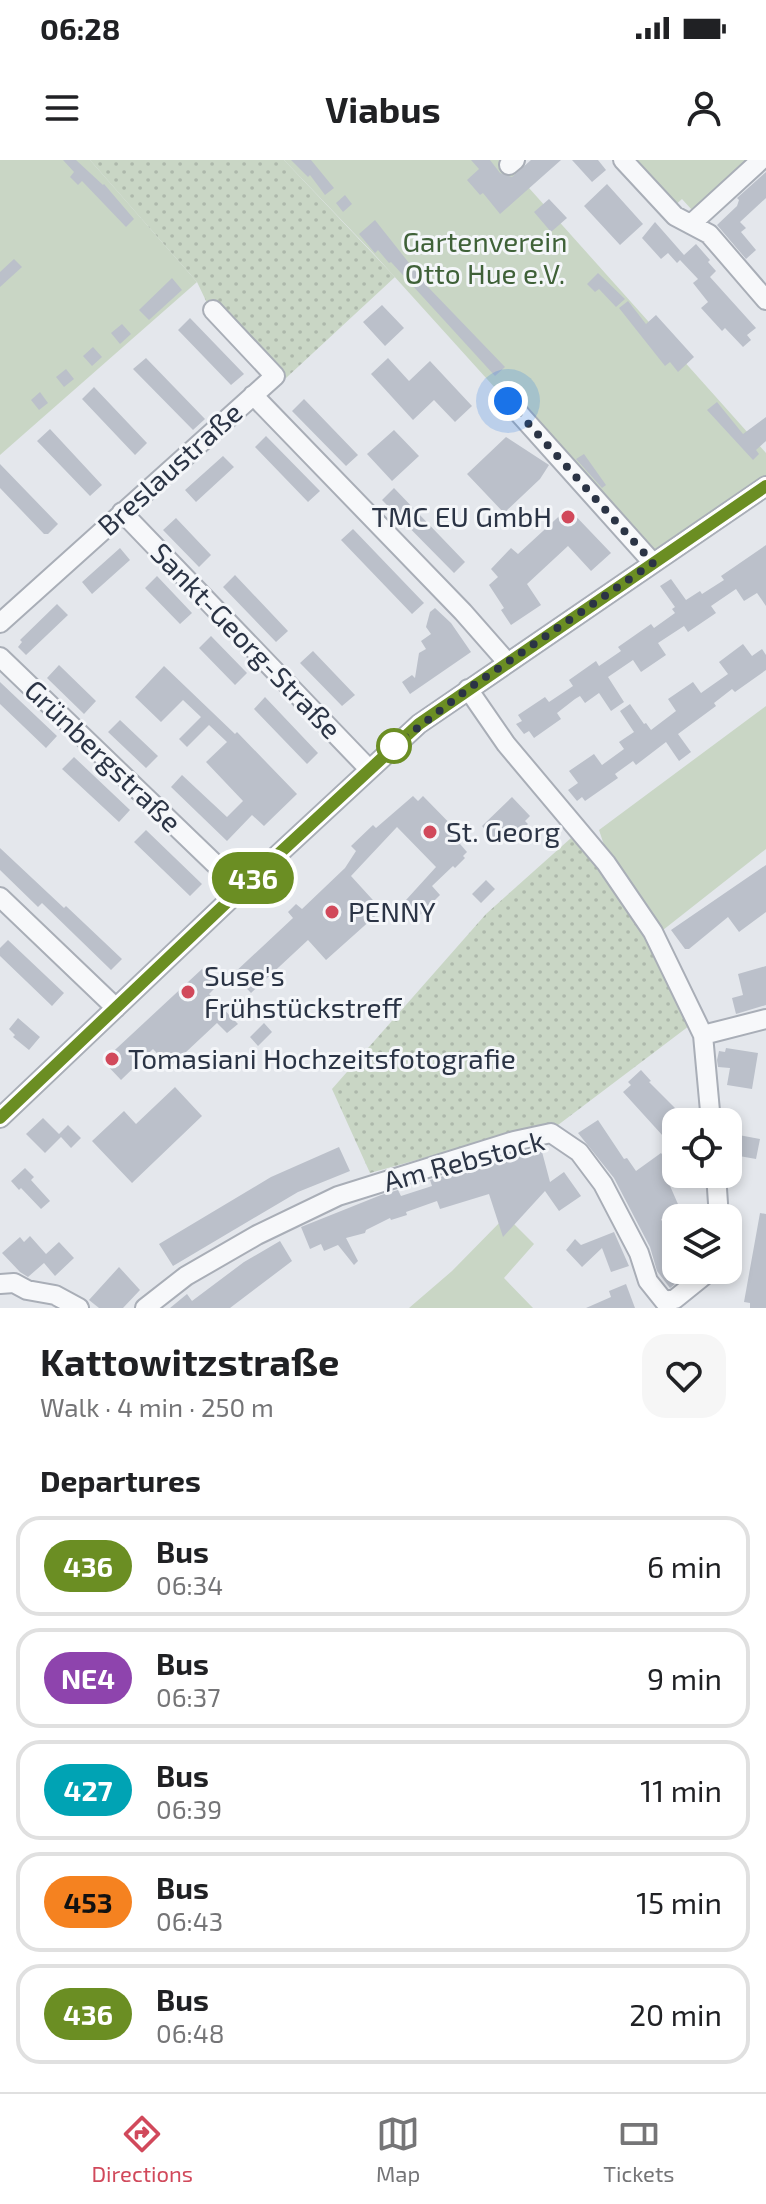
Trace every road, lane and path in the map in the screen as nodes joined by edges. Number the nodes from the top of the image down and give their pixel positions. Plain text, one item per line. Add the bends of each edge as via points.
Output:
1 (623, 160) edge
2 (761, 160) edge
3 (691, 224) junction
4 (766, 300) edge
5 (213, 310) dead end
6 (253, 395) junction
7 (508, 401) dead end
8 (766, 486) edge
9 (122, 512) junction
10 (653, 563) junction
11 (0, 623) edge
12 (0, 657) edge
13 (507, 662) junction
14 (468, 689) junction
15 (369, 769) junction
16 (241, 889) junction
17 (0, 897) edge
18 (116, 1008) junction
19 (766, 1019) edge
20 (703, 1035) junction
21 (710, 1108) edge
22 (0, 1118) edge
23 (0, 1269) edge
24 (7, 1283) edge
25 (694, 1284) edge
26 (79, 1308) edge
27 (145, 1308) edge

1 - 3 street via 675,216
2 - 3 street
3 - 4 street via 709,234
5 - 6 street, Breslaustraße via 275,376
6 - 9 street, Breslaustraße
6 - 13 street
7 - 10 street
8 - 10 street
9 - 11 street, Breslaustraße
9 - 15 street, Sankt-Georg-Straße
10 - 13 street
12 - 16 street, Grünbergstraße
13 - 14 street
14 - 15 street
14 - 20 street via 506,744 606,863 653,932
15 - 16 street
16 - 18 street
17 - 18 street
18 - 22 street
19 - 20 street
20 - 21 street
23 - 24 street
24 - 26 street via 55,1295
25 - 27 street, Am Rebstock via 664,1301 648,1281 603,1184 579,1152 551,1133 338,1196 197,1269

